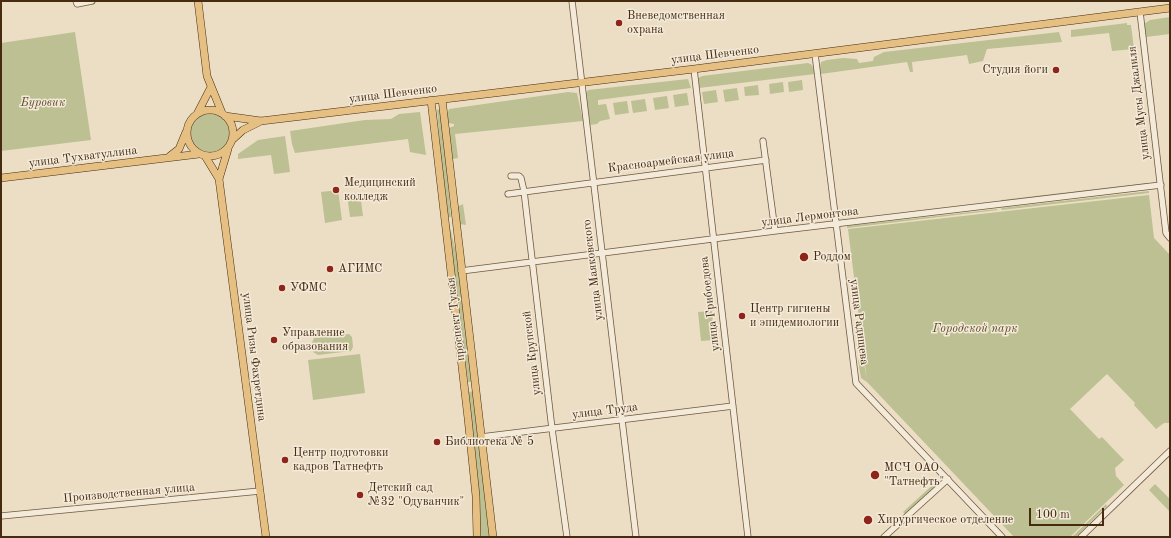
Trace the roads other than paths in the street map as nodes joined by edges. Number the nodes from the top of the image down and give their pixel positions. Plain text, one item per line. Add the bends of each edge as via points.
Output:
1 (76, 1) edge
2 (92, 1) edge
3 (198, 1) edge
4 (572, 1) edge
5 (1170, 8) edge
6 (1140, 12) junction
7 (815, 54) junction
8 (694, 69) junction
9 (582, 82) junction
10 (211, 87) junction
11 (442, 99) junction
12 (432, 100) junction
13 (197, 114) junction
14 (223, 114) junction
15 (262, 121) junction
16 (186, 132) junction
17 (232, 140) junction
18 (763, 141) dead end
19 (228, 149) junction
20 (202, 155) junction
21 (168, 157) junction
22 (766, 160) junction
23 (704, 168) junction
24 (511, 176) dead end
25 (1, 178) edge
26 (219, 179) junction
27 (594, 182) junction
28 (1161, 186) junction
29 (524, 192) junction
30 (508, 194) dead end
31 (455, 219) junction
32 (445, 221) junction
33 (836, 224) junction
34 (775, 231) junction
35 (1170, 238) edge
36 (714, 240) junction
37 (602, 253) junction
38 (532, 262) junction
39 (461, 271) junction
40 (475, 384) junction
41 (464, 385) junction
42 (733, 406) junction
43 (623, 419) junction
44 (552, 429) junction
45 (481, 436) junction
46 (1170, 451) edge
47 (948, 479) junction
48 (260, 491) junction
49 (1, 516) edge
50 (266, 537) edge
51 (478, 537) edge
52 (493, 537) edge
53 (567, 537) edge
54 (636, 537) edge
55 (748, 537) edge
56 (884, 537) edge
57 (1002, 537) edge
58 (1081, 537) edge

1 - 2 street via 77,4
3 - 10 main road via 207,76
4 - 9 street, улица Маяковского
5 - 6 main road, улица Шевченко
6 - 7 main road, улица Шевченко
6 - 28 street, улица Мусы Джалиля
7 - 8 main road, улица Шевченко
7 - 33 street, улица Радищева
8 - 9 main road, улица Шевченко
8 - 23 street, улица Грибоедова
9 - 11 main road, улица Шевченко
9 - 27 street, улица Маяковского
10 - 13 main road
10 - 14 main road
11 - 12 main road, улица Шевченко
11 - 31 main road, проспект Тукая
12 - 15 main road, улица Шевченко
12 - 32 main road, проспект Тукая
13 - 14 main road via 209,110
13 - 16 main road via 189,122
14 - 15 main road
14 - 17 main road via 232,127
15 - 17 main road via 243,130
16 - 20 main road via 191,148
16 - 21 main road via 179,148
17 - 19 main road
18 - 22 street
19 - 20 main road via 217,156
19 - 26 main road
20 - 21 main road, улица Тухватуллина
20 - 26 main road
21 - 25 main road, улица Тухватуллина
22 - 23 street, Красноармейская улица
22 - 34 street
23 - 27 street, Красноармейская улица
23 - 36 street, улица Грибоедова
24 - 29 street, улица Крупской via 521,178
26 - 48 main road, улица Ризы Фахретдина
27 - 29 street, Красноармейская улица
27 - 37 street, улица Маяковского
28 - 33 street, улица Лермонтова
28 - 35 street, улица Мусы Джалиля via 1166,233
29 - 30 street, Красноармейская улица
29 - 38 street, улица Крупской
31 - 32 street
31 - 39 main road, проспект Тукая
32 - 41 main road, проспект Тукая
33 - 34 street, улица Лермонтова
33 - 47 street, улица Радищева via 856,383
34 - 36 street, улица Лермонтова
36 - 37 street, улица Лермонтова
36 - 42 street, улица Грибоедова
37 - 38 street, улица Лермонтова
37 - 43 street, улица Маяковского
38 - 39 street, улица Лермонтова
38 - 44 street, улица Крупской
39 - 40 main road, проспект Тукая
40 - 41 street
40 - 45 main road, проспект Тукая
41 - 51 main road, проспект Тукая
42 - 43 street, улица Труда
42 - 55 street, улица Грибоедова
43 - 44 street, улица Труда
43 - 54 street, улица Маяковского
44 - 45 street, улица Труда
44 - 53 street, улица Крупской
45 - 52 main road, проспект Тукая
46 - 58 street
47 - 56 street
47 - 57 street, улица Радищева
48 - 49 street, Производственная улица
48 - 50 main road, улица Ризы Фахретдина

